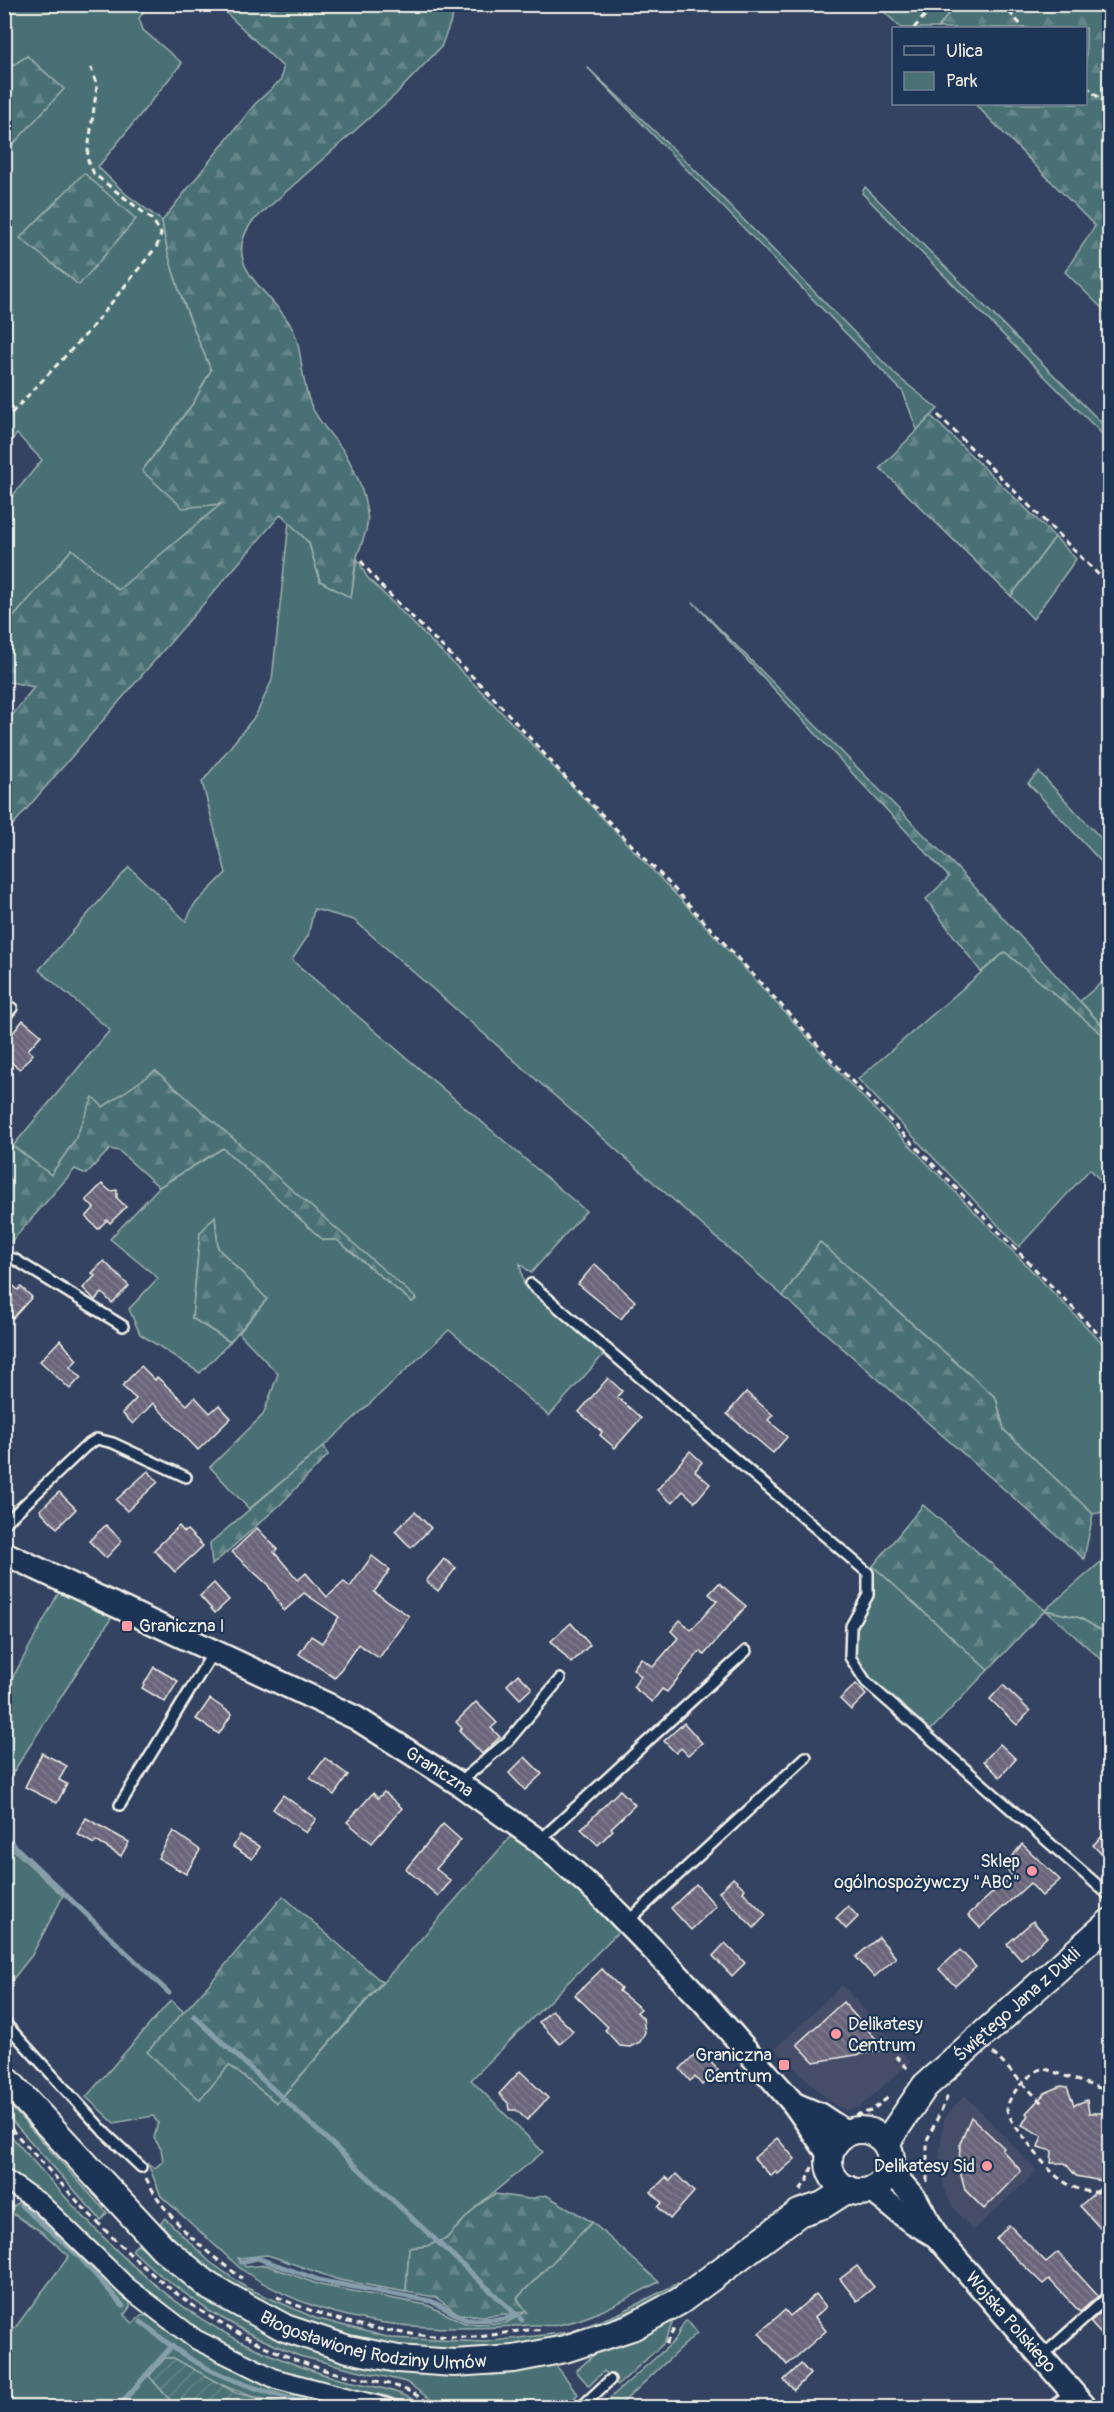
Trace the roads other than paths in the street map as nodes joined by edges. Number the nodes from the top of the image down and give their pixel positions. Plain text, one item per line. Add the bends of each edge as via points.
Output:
1 (12, 1008) dead end
2 (4, 1017) edge
3 (4, 1258) edge
4 (531, 1284) dead end
5 (123, 1326) dead end
6 (186, 1477) dead end
7 (4, 1524) edge
8 (4, 1553) edge
9 (746, 1651) dead end
10 (214, 1652) junction
11 (560, 1679) dead end
12 (806, 1757) dead end
13 (458, 1783) junction
14 (120, 1805) dead end
15 (539, 1841) junction
16 (1110, 1896) edge
17 (1110, 1922) edge
18 (627, 1923) junction
19 (4, 2022) edge
20 (4, 2077) edge
21 (794, 2104) junction
22 (862, 2130) junction
23 (141, 2167) road end
24 (890, 2170) junction
25 (831, 2175) junction
26 (4, 2179) edge
27 (937, 2237) junction
28 (1110, 2295) edge
29 (1042, 2356) junction
30 (610, 2380) dead end
31 (1079, 2399) edge
32 (387, 2408) edge
33 (580, 2408) edge
34 (1051, 2408) edge

1 - 2 lane
3 - 5 lane via 14,1259
4 - 16 lane via 868,1573 868,1595 851,1626 850,1657 866,1682
6 - 7 lane via 97,1439
8 - 10 street, Graniczna
9 - 15 lane
10 - 13 street, Graniczna via 356,1718
10 - 14 lane
11 - 13 lane via 508,1741
12 - 18 lane
13 - 15 street, Graniczna
15 - 18 street, Graniczna
17 - 22 main road, Świętego Jana z Dukli via 929,2086
18 - 21 street, Graniczna
19 - 23 lane
20 - 25 main road, Błogosławionej Rodziny Ulmów via 143,2228 203,2282 285,2328 326,2343 390,2358 454,2363 514,2359 565,2349 632,2327 680,2301 796,2204 823,2205
21 - 22 street, Graniczna
21 - 25 street, Graniczna
22 - 24 main road via 890,2152
22 - 25 main road, Świętego Jana z Dukli via 837,2140
24 - 25 main road via 883,2182
24 - 27 street, Wojska Polskiego via 917,2201
25 - 27 street, Wojska Polskiego
26 - 32 street via 54,2215 146,2302 210,2348 284,2382
27 - 29 street, Wojska Polskiego
28 - 29 lane
29 - 31 street, Wojska Polskiego
30 - 33 lane
31 - 34 lane

